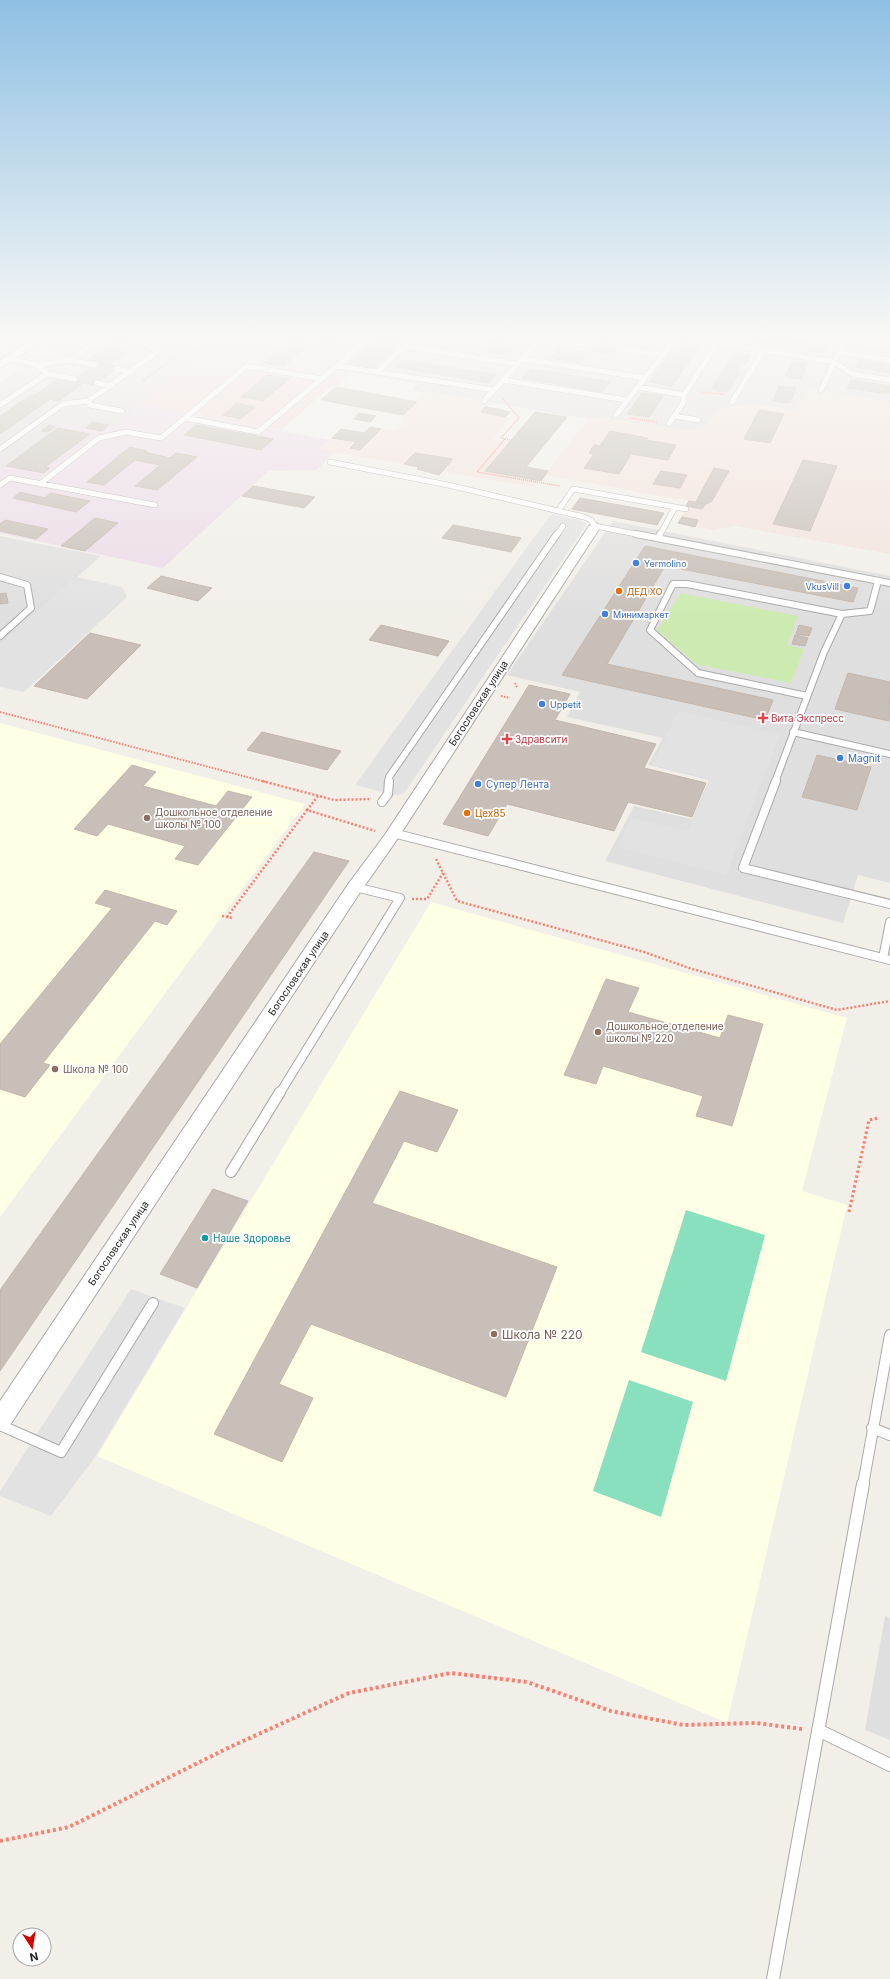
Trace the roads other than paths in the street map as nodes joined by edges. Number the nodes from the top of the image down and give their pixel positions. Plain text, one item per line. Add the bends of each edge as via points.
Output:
1 (27, 430) edge
2 (170, 430) edge
3 (249, 430) edge
4 (260, 430) edge
5 (0, 449) edge
6 (330, 462) dead end
7 (40, 484) junction
8 (0, 485) edge
9 (155, 505) dead end
10 (675, 507) junction
11 (686, 509) dead end
12 (558, 511) junction
13 (563, 526) dead end
14 (595, 526) junction
15 (658, 538) junction
16 (0, 578) edge
17 (878, 581) junction
18 (890, 583) edge
19 (842, 614) junction
20 (0, 636) edge
21 (807, 696) junction
22 (793, 732) junction
23 (890, 754) edge
24 (382, 802) road end
25 (387, 833) junction
26 (355, 887) junction
27 (890, 904) edge
28 (890, 922) edge
29 (886, 959) edge
30 (231, 1172) dead end
31 (153, 1303) dead end
32 (890, 1335) edge
33 (0, 1420) edge
34 (0, 1425) edge
35 (872, 1428) junction
36 (890, 1435) edge
37 (818, 1730) junction
38 (890, 1765) edge
39 (773, 1979) edge

1 - 5 lane
2 - 7 lane via 161,438 126,432 99,438
3 - 4 lane
6 - 12 lane via 448,485
7 - 8 lane via 10,478
7 - 9 lane
10 - 11 lane
10 - 12 lane via 573,489
10 - 15 lane
12 - 14 lane via 584,517 591,520
13 - 24 lane via 389,777 388,794
14 - 15 lane
14 - 25 street, Богословская улица
15 - 17 lane
16 - 20 lane via 27,585 31,608
17 - 18 lane
17 - 19 lane via 870,611
19 - 21 lane
19 - 21 lane via 687,584 673,584 650,630 698,673
21 - 22 lane
22 - 23 lane
22 - 27 lane via 743,868
25 - 26 street, Богословская улица
25 - 29 lane
26 - 30 lane via 400,898
26 - 33 street, Богословская улица
28 - 29 lane
31 - 34 lane via 60,1452
32 - 35 lane
35 - 36 lane
35 - 37 lane
37 - 38 lane
37 - 39 lane

